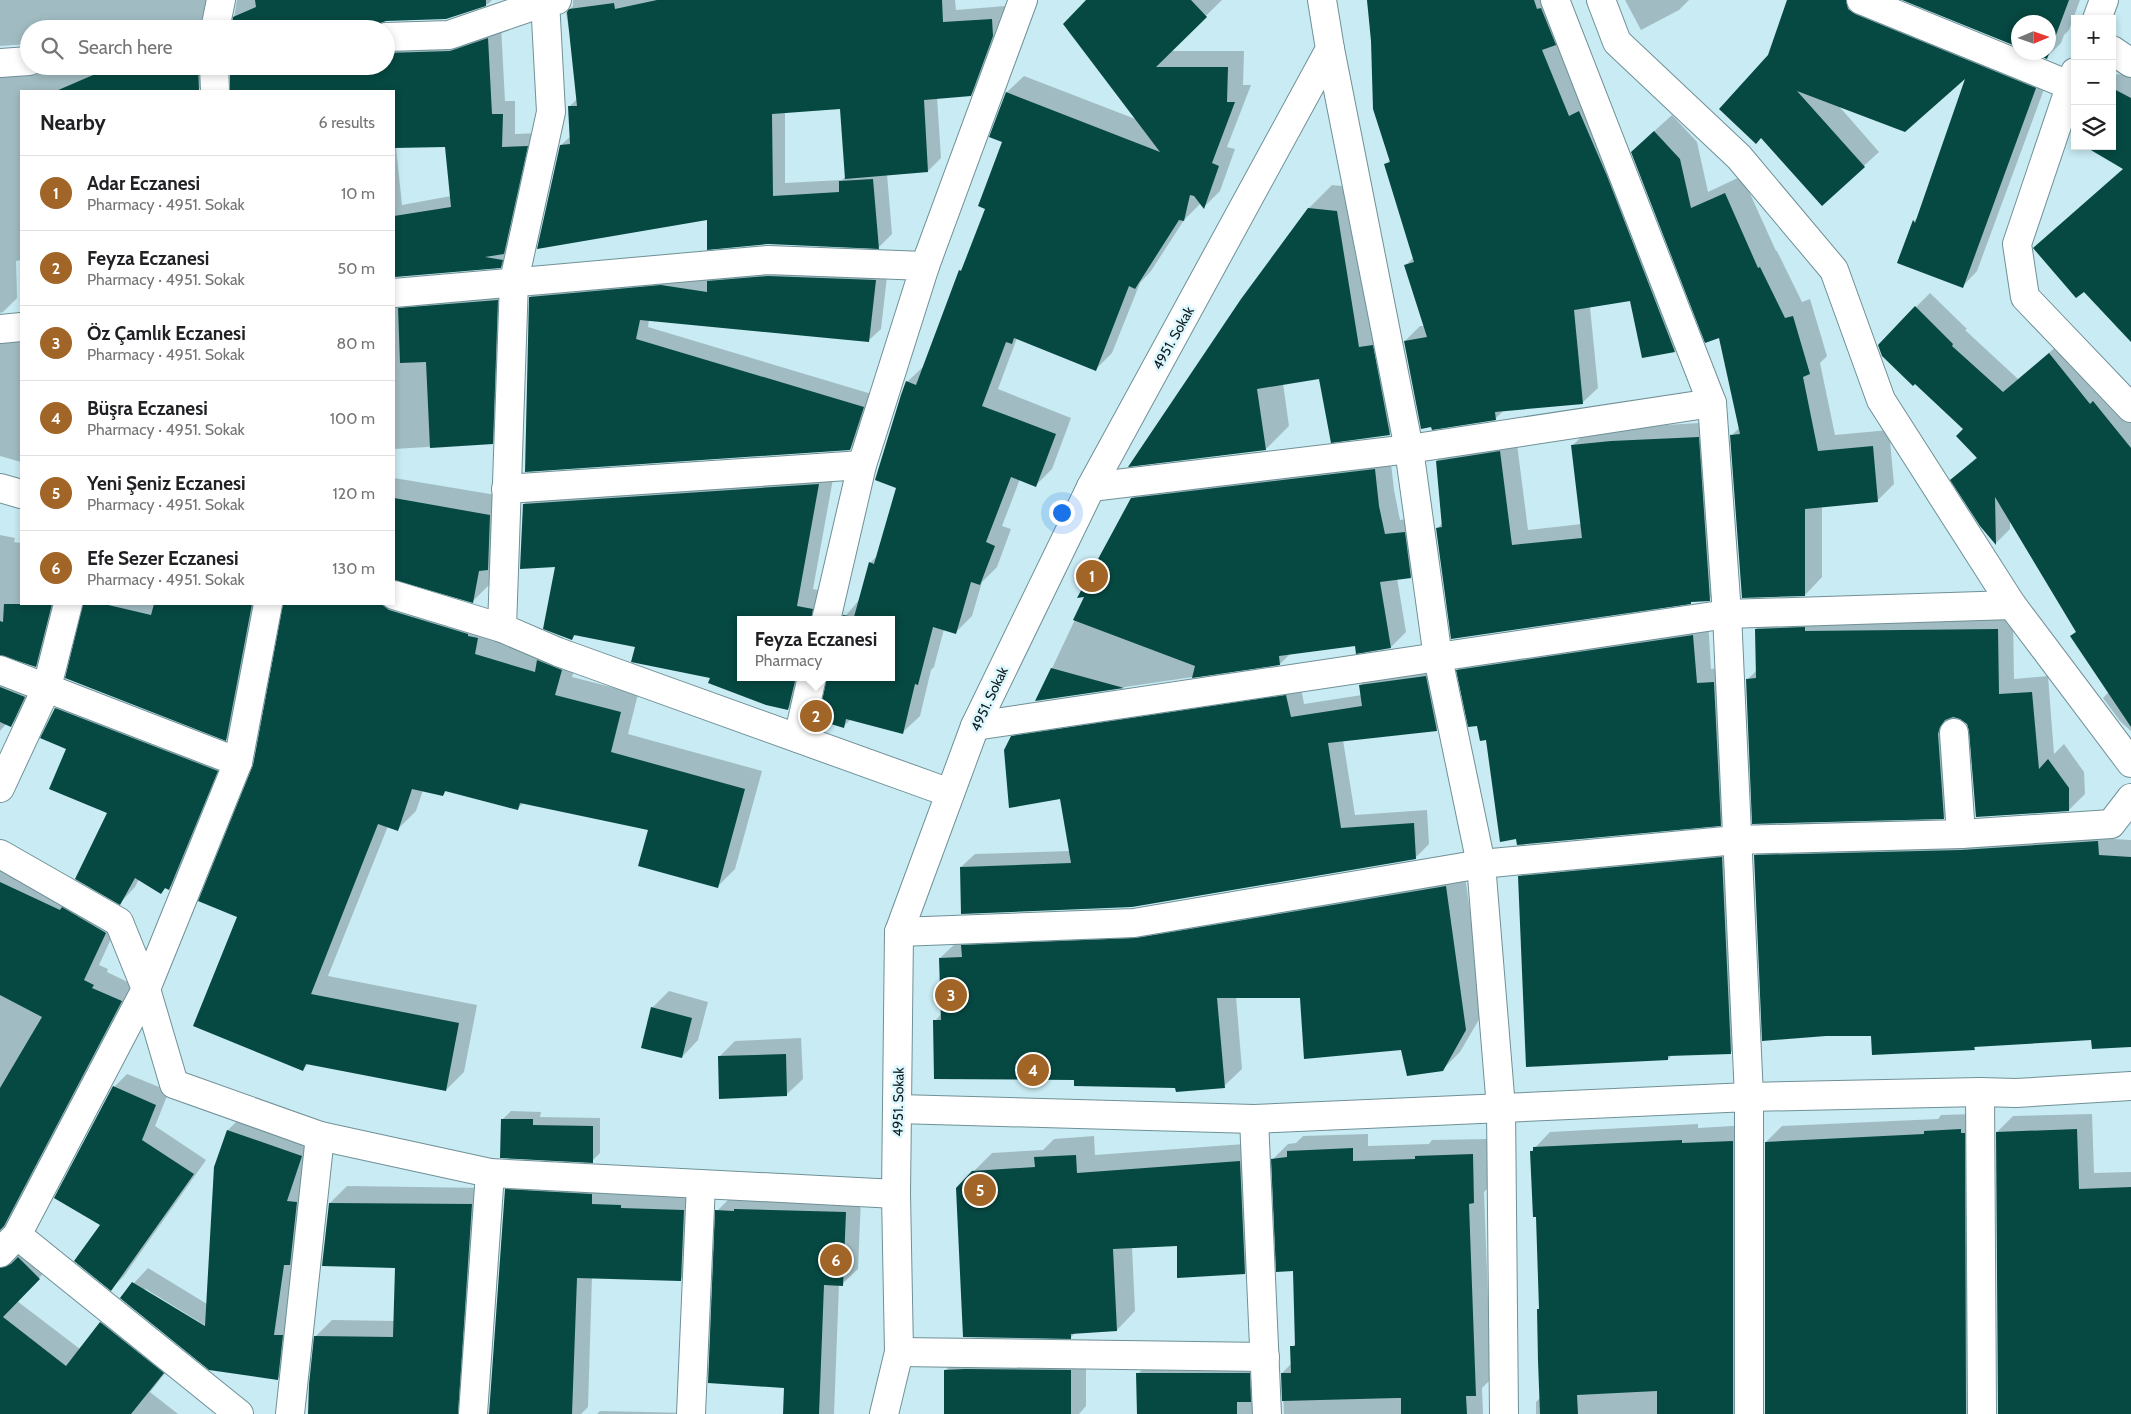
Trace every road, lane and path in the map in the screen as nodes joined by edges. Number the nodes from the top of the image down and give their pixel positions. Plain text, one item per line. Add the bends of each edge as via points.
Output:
1 (221, 0) edge
2 (1024, 0) edge
3 (1322, 0) edge
4 (1555, 0) edge
5 (1600, 0) edge
6 (1861, 0) edge
7 (2104, 0) edge
8 (549, 1) edge
9 (2098, 15) edge
10 (217, 20) edge
11 (395, 37) edge
12 (1330, 49) junction
13 (2116, 53) edge
14 (20, 62) edge
15 (0, 63) edge
16 (2131, 63) edge
17 (214, 75) edge
18 (2071, 78) edge
19 (2071, 81) edge
20 (215, 90) edge
21 (925, 266) junction
22 (514, 281) junction
23 (395, 293) edge
24 (20, 327) edge
25 (0, 329) edge
26 (1712, 403) junction
27 (2131, 408) edge
28 (1409, 449) junction
29 (862, 465) junction
30 (1091, 487) junction
31 (0, 488) edge
32 (506, 489) junction
33 (20, 494) edge
34 (395, 595) edge
35 (68, 605) edge
36 (268, 605) edge
37 (2012, 605) junction
38 (1727, 614) junction
39 (827, 616) edge
40 (502, 628) junction
41 (1438, 658) junction
42 (0, 670) edge
43 (811, 681) edge
44 (47, 687) junction
45 (975, 726) junction
46 (1954, 733) dead end
47 (798, 738) junction
48 (238, 762) junction
49 (2131, 763) edge
50 (0, 788) edge
51 (950, 793) junction
52 (2131, 798) edge
53 (1961, 834) junction
54 (1736, 840) junction
55 (0, 854) edge
56 (1481, 864) junction
57 (899, 932) junction
58 (146, 989) junction
59 (2131, 1086) edge
60 (1980, 1092) junction
61 (1749, 1097) junction
62 (1501, 1108) junction
63 (898, 1109) junction
64 (1254, 1119) junction
65 (320, 1136) junction
66 (490, 1172) junction
67 (701, 1184) junction
68 (896, 1194) junction
69 (8, 1244) edge
70 (899, 1352) junction
71 (1265, 1357) junction
72 (239, 1414) edge
73 (290, 1414) edge
74 (473, 1414) edge
75 (690, 1414) edge
76 (884, 1414) edge
77 (1267, 1414) edge
78 (1504, 1414) edge
79 (1749, 1414) edge
80 (1982, 1414) edge

1 - 10 street
2 - 21 street
3 - 12 street
4 - 26 street
5 - 37 street via 1617,42 1739,157 1834,270 1881,400
6 - 18 street
7 - 9 street
8 - 11 street via 449,35
8 - 22 street via 551,112
12 - 28 street
12 - 30 street, 4951. Sokak
13 - 16 street
14 - 15 street
17 - 20 street
19 - 27 street via 2017,244 2026,298
21 - 22 street via 768,260
21 - 29 street
22 - 23 street
22 - 32 street
24 - 25 street
26 - 28 street
26 - 38 street
28 - 30 street
28 - 41 street
29 - 32 street
29 - 39 street
30 - 45 street, 4951. Sokak
31 - 33 street
32 - 40 street
34 - 40 street
35 - 44 street
36 - 48 street
37 - 38 street
37 - 49 street
38 - 41 street
38 - 54 street
40 - 47 street via 558,652
41 - 45 street
41 - 56 street
42 - 44 street
43 - 47 street
44 - 48 street
44 - 50 street
45 - 51 street, 4951. Sokak
46 - 53 street
47 - 51 street
48 - 58 street
51 - 57 street, 4951. Sokak
52 - 53 street via 2111,824
53 - 54 street
54 - 56 street
54 - 61 street
55 - 58 street via 119,922
56 - 57 street via 1134,924
56 - 62 street
57 - 63 street, 4951. Sokak
58 - 65 street via 174,1084
58 - 69 street
59 - 60 street
60 - 61 street
60 - 80 street
61 - 62 street
61 - 79 street
62 - 64 street
62 - 78 street
63 - 64 street
63 - 68 street, 4951. Sokak
64 - 71 street
65 - 66 street
65 - 73 street
66 - 67 street
66 - 74 street
67 - 68 street
67 - 75 street
68 - 70 street, 4951. Sokak
69 - 72 street
70 - 71 street
70 - 76 street, 4951. Sokak
71 - 77 street

